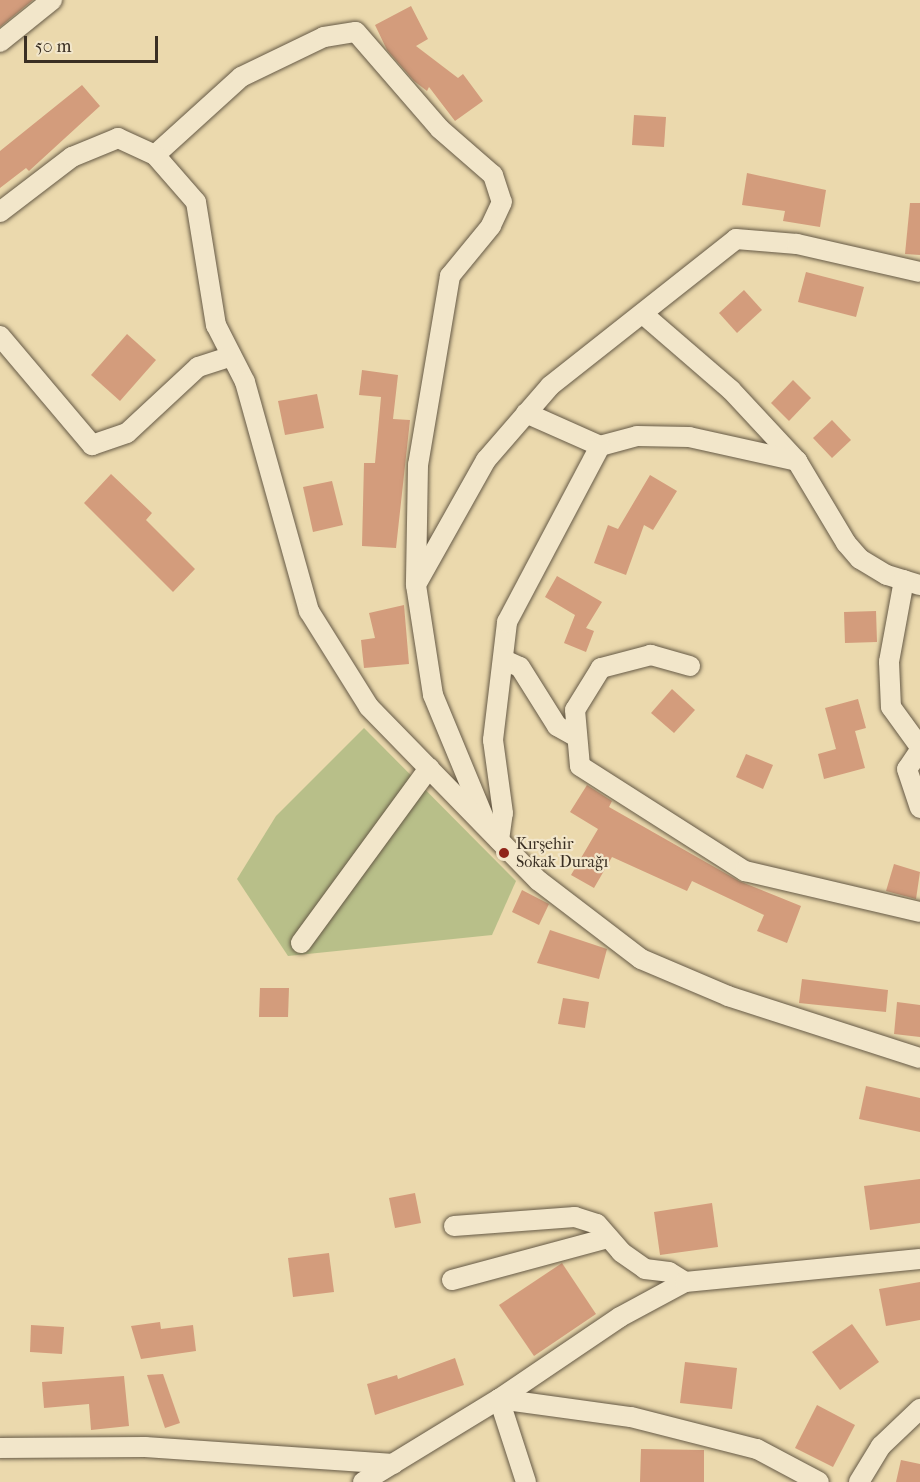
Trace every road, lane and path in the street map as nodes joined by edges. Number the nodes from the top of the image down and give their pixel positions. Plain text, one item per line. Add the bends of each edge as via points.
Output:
1 (52, 0) edge
2 (0, 42) edge
3 (155, 155) junction
4 (0, 212) edge
5 (920, 272) edge
6 (643, 314) junction
7 (0, 336) edge
8 (231, 356) junction
9 (526, 413) junction
10 (600, 446) junction
11 (797, 461) junction
12 (912, 583) edge
13 (416, 585) junction
14 (504, 660) junction
15 (690, 666) dead end
16 (578, 737) junction
17 (920, 749) edge
18 (429, 768) junction
19 (920, 808) edge
20 (494, 834) junction
21 (920, 912) edge
22 (301, 943) dead end
23 (920, 1058) edge
24 (454, 1226) dead end
25 (608, 1238) junction
26 (920, 1259) edge
27 (452, 1280) dead end
28 (685, 1282) junction
29 (499, 1399) junction
30 (920, 1409) edge
31 (0, 1448) edge
32 (393, 1464) junction
33 (363, 1482) edge
34 (526, 1482) edge
35 (819, 1482) edge
36 (859, 1482) edge

1 - 2 street
3 - 4 street via 118,138 72,157
3 - 8 street via 196,202 216,324
3 - 13 street via 241,77 324,37 356,32 440,129 494,175 502,202 491,226 450,276 438,334 418,465
5 - 6 street via 797,244 736,239
6 - 9 street via 550,386
6 - 11 street via 731,390
7 - 8 street via 92,445 127,433 198,367
8 - 18 street via 245,382 309,610 369,707
9 - 10 street
9 - 13 street via 486,460
10 - 11 street via 637,436 689,437
10 - 14 street via 507,622
11 - 12 street via 846,543 860,559
12 - 17 street via 889,662 891,707
13 - 20 street via 433,695
14 - 16 street via 520,667 557,726
14 - 20 street via 493,740 503,813
15 - 16 street via 651,655 601,668 575,710
16 - 21 street via 580,766 745,871
17 - 19 street via 907,769
18 - 20 street
18 - 22 street
20 - 23 street via 539,881 641,959 728,996
24 - 25 street via 575,1217 597,1224
25 - 27 street
25 - 28 street via 645,1269 669,1272
26 - 28 street
28 - 29 street via 620,1317
29 - 32 street
29 - 34 street
29 - 35 street via 631,1417 746,1446
30 - 36 street via 881,1446
31 - 32 street via 145,1447
32 - 33 street

